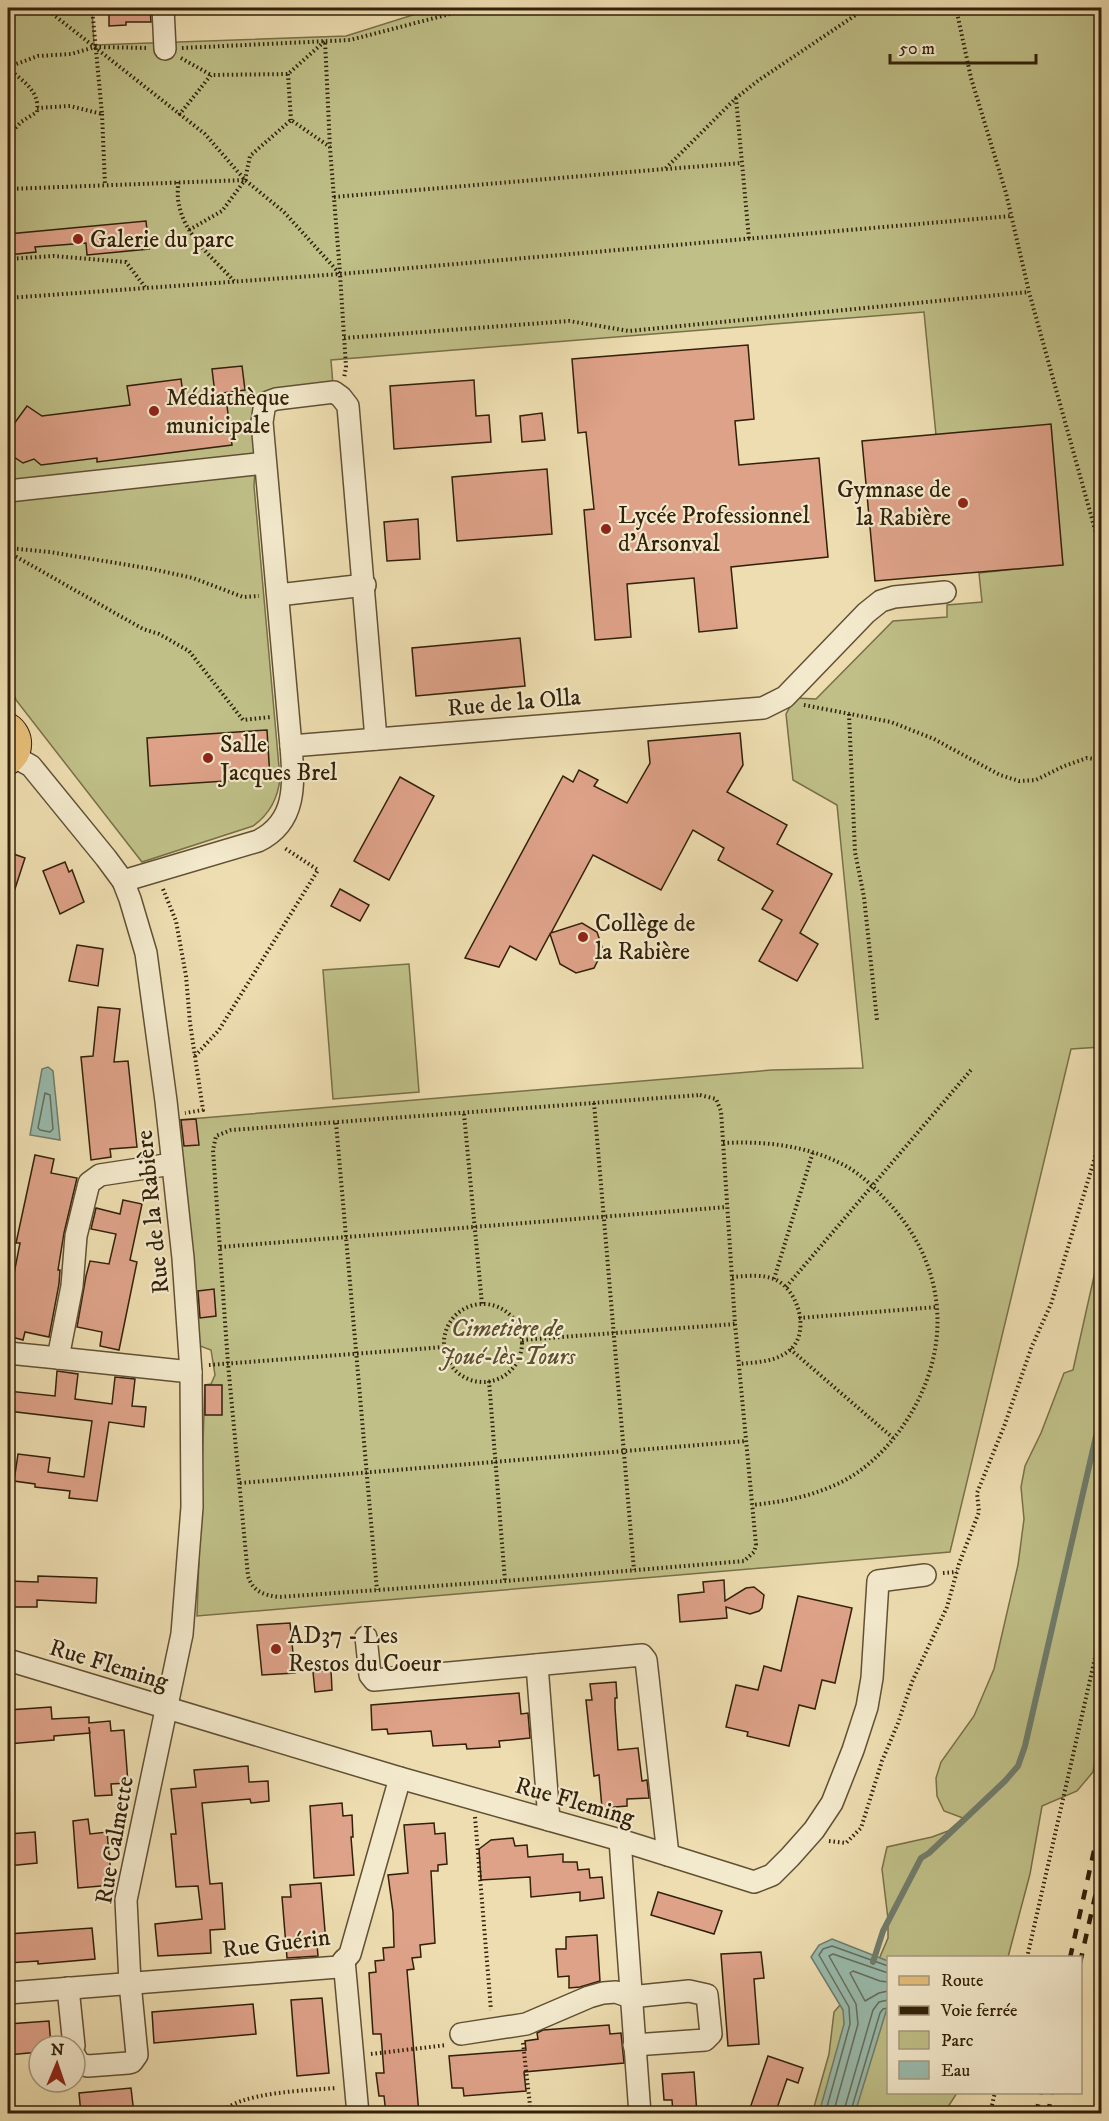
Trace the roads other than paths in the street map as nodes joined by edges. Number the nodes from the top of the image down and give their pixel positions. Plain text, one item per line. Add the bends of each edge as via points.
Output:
1 (163, 8) edge
2 (165, 49) road end
3 (266, 464) junction
4 (8, 491) edge
5 (364, 585) junction
6 (945, 592) dead end
7 (278, 595) junction
8 (8, 726) edge
9 (376, 739) junction
10 (291, 747) junction
11 (11, 759) edge
12 (123, 881) junction
13 (172, 1164) junction
14 (8, 1353) edge
15 (58, 1358) junction
16 (191, 1369) junction
17 (925, 1575) dead end
18 (366, 1637) dead end
19 (8, 1660) edge
20 (537, 1665) junction
21 (166, 1707) junction
22 (400, 1778) junction
23 (549, 1820) junction
24 (620, 1840) junction
25 (668, 1855) junction
26 (344, 1960) junction
27 (129, 1983) junction
28 (68, 1988) junction
29 (8, 1992) edge
30 (630, 1997) junction
31 (73, 2034) edge
32 (461, 2034) road end
33 (634, 2045) junction
34 (87, 2066) edge
35 (358, 2114) edge
36 (640, 2114) edge

1 - 2 street
3 - 4 street
3 - 5 street via 262,422 265,404 276,399 334,392 341,397 348,406
3 - 7 street
5 - 7 street
5 - 9 street
6 - 9 street, Rue de la Olla via 881,601 785,697 763,708
7 - 10 street
8 - 11 main road via 16,733 19,745
9 - 10 street, Rue de la Olla
10 - 12 street via 291,801 284,817 267,836
11 - 12 street, Rue de la Rabière via 31,766
12 - 13 street, Rue de la Rabière via 146,953
13 - 15 street via 100,1175 89,1183 76,1236 72,1286
13 - 16 street, Rue de la Rabière
14 - 15 street
15 - 16 street
16 - 21 street, Rue de la Rabière via 192,1507 182,1634
17 - 25 street, Rue Fleming via 878,1581 867,1707 832,1803 810,1834 771,1875 754,1882
18 - 20 street via 370,1675 374,1680
19 - 21 street, Rue Fleming
20 - 23 street
20 - 25 street via 642,1655 646,1660
21 - 22 street, Rue Fleming
21 - 27 street, Rue Calmette via 126,1900
22 - 23 street, Rue Fleming
22 - 26 street, Rue Guérin via 350,1954
23 - 24 street, Rue Fleming
24 - 25 street, Rue Fleming
24 - 30 street
26 - 27 street, Rue Guérin via 338,1967
26 - 35 street
27 - 28 street, Rue Guérin
27 - 34 street via 135,2059
28 - 29 street, Rue Guérin
28 - 31 street
30 - 32 street via 616,1992 589,1996 522,2025
30 - 33 street
30 - 33 street via 689,1991 707,1995 711,2034 705,2040
33 - 36 street

